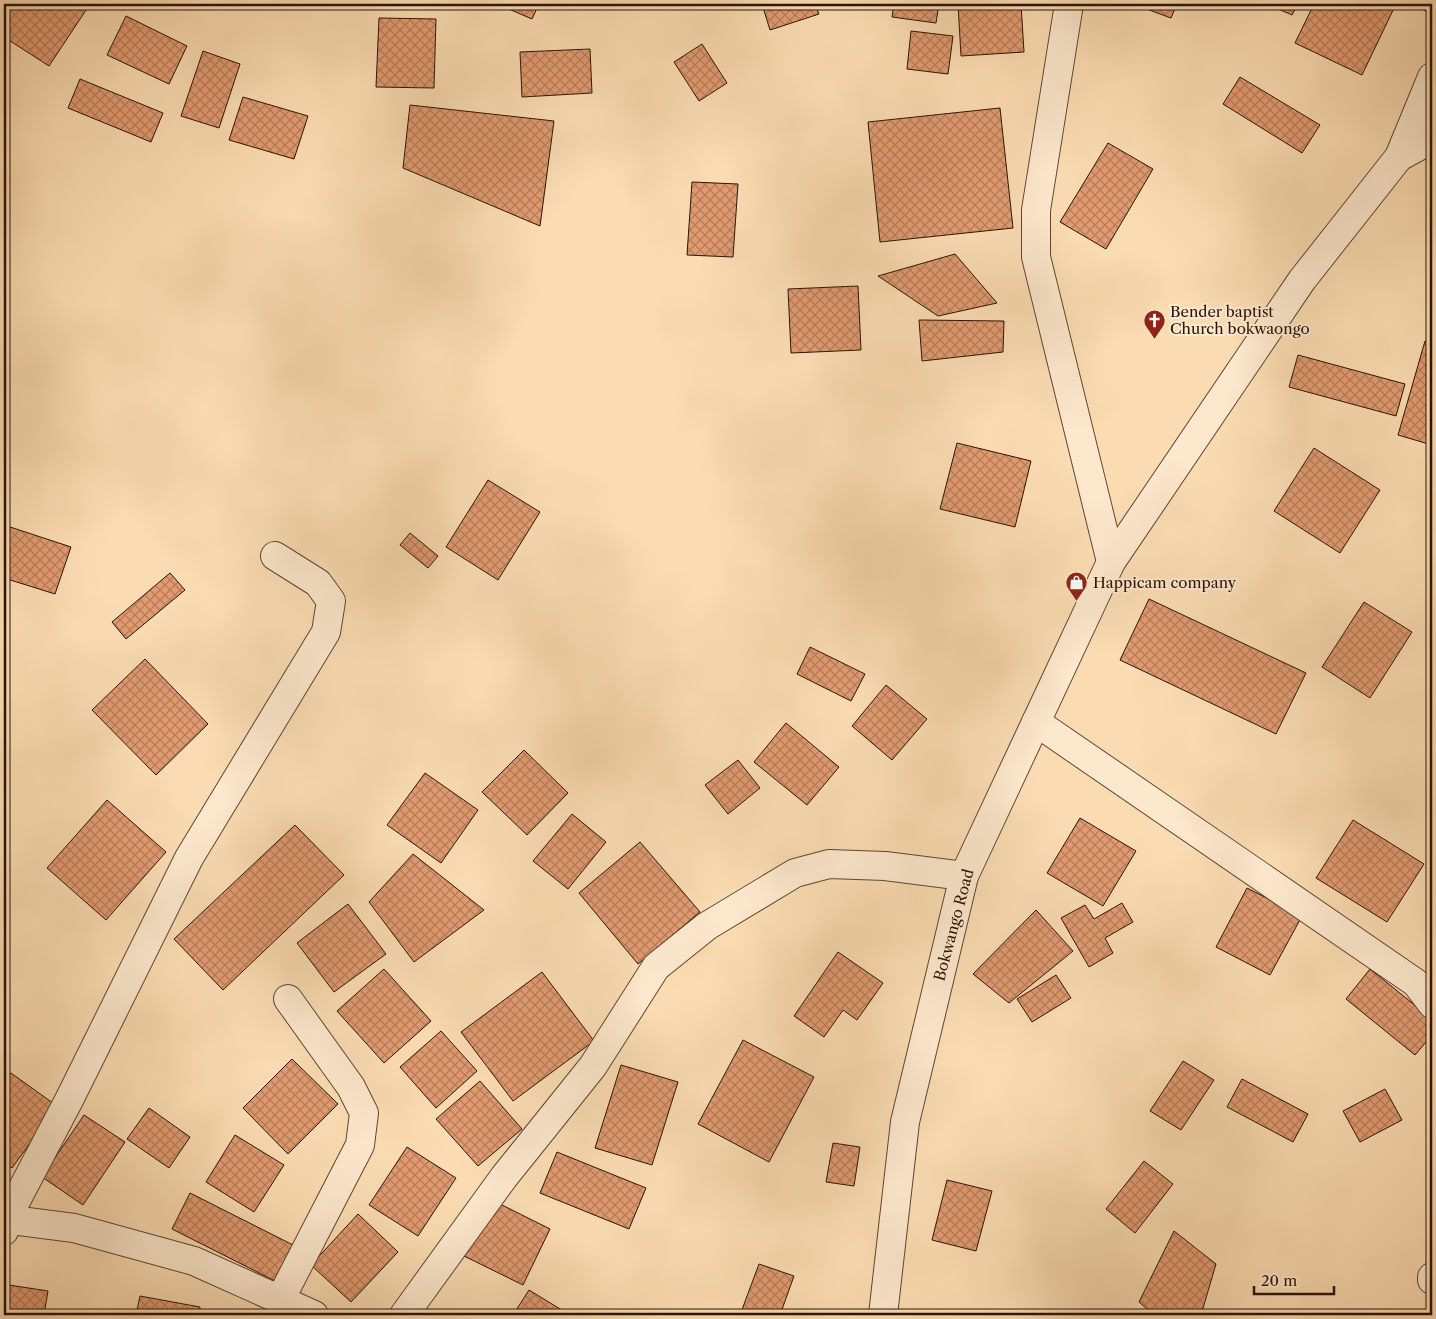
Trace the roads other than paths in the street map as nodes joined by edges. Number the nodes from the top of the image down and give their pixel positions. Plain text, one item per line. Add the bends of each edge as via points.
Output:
1 (1069, 4) edge
2 (1432, 76) edge
3 (1432, 139) edge
4 (1398, 157) junction
5 (275, 556) dead end
6 (1112, 562) junction
7 (1036, 722) junction
8 (964, 876) junction
9 (288, 999) dead end
10 (1432, 1004) edge
11 (5, 1223) edge
12 (280, 1300) junction
13 (314, 1315) edge
14 (404, 1315) edge
15 (883, 1315) edge

1 - 6 street via 1036,210 1036,256
2 - 4 street
3 - 4 street
4 - 6 street, Bokwango Road via 1302,280
5 - 11 street via 318,583 331,601 326,632 189,858
6 - 7 street, Bokwango Road
7 - 8 street, Bokwango Road
7 - 10 street via 1416,983
8 - 14 street via 885,866 829,864 795,873 707,926 656,967 592,1066 504,1177
8 - 15 street, Bokwango Road via 906,1122
9 - 12 street via 351,1087 364,1113 360,1145
11 - 12 street via 74,1228 194,1261
12 - 13 street

